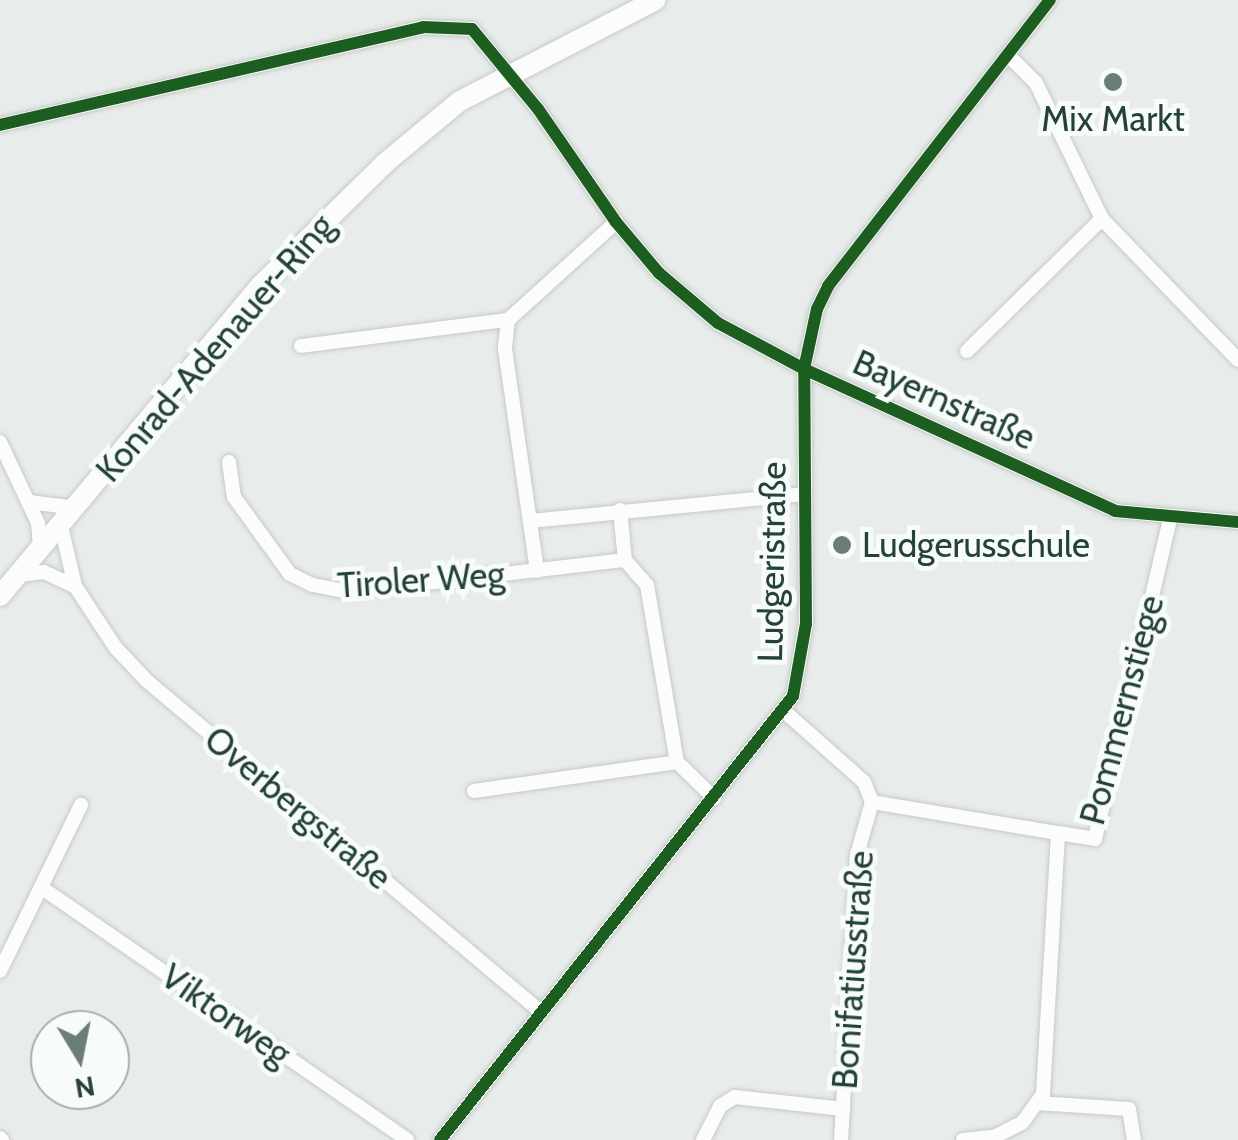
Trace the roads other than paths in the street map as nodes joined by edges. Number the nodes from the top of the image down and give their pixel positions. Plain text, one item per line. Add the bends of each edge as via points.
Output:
1 (656, 0) edge
2 (1050, 0) edge
3 (1011, 58) junction
4 (510, 73) junction
5 (0, 125) edge
6 (1102, 219) junction
7 (616, 222) junction
8 (508, 320) junction
9 (301, 346) dead end
10 (967, 351) dead end
11 (1238, 360) edge
12 (804, 370) junction
13 (0, 442) edge
14 (229, 462) dead end
15 (805, 494) junction
16 (29, 502) junction
17 (77, 508) junction
18 (620, 510) junction
19 (1170, 520) junction
20 (530, 521) junction
21 (1238, 522) edge
22 (61, 526) junction
23 (40, 550) junction
24 (625, 560) junction
25 (537, 571) junction
26 (19, 575) junction
27 (74, 586) junction
28 (0, 596) edge
29 (784, 711) junction
30 (677, 762) junction
31 (474, 791) dead end
32 (714, 798) junction
33 (872, 802) junction
34 (81, 806) dead end
35 (1058, 833) junction
36 (45, 890) junction
37 (0, 971) edge
38 (541, 1012) junction
39 (1037, 1102) junction
40 (843, 1109) junction
41 (406, 1140) edge
42 (440, 1140) edge
43 (704, 1140) edge
44 (842, 1140) edge
45 (963, 1140) edge
46 (1134, 1140) edge

1 - 4 main road, Konrad-Adenauer-Ring
2 - 3 street, Ludgeristraße
3 - 6 street via 1036,83
3 - 12 street, Ludgeristraße via 828,286
4 - 5 street, Bayernstraße via 472,29 439,24
4 - 7 street, Bayernstraße
4 - 17 main road, Konrad-Adenauer-Ring via 460,101 320,224 261,285
6 - 10 street
6 - 11 street
7 - 8 street
7 - 12 street, Bayernstraße via 659,274 718,323
8 - 9 street
8 - 20 street via 505,348
12 - 15 street, Ludgeristraße
12 - 19 street, Bayernstraße via 1115,511
13 - 16 street
14 - 25 street, Tiroler Weg via 234,497 290,574 313,585 348,592
15 - 18 street, Tiroler Weg
15 - 29 street, Ludgeristraße via 805,649 800,680
16 - 17 street
16 - 23 street
17 - 22 main road, Konrad-Adenauer-Ring
18 - 20 street, Tiroler Weg
18 - 24 street
19 - 21 street, Bayernstraße
19 - 35 street, Pommernstiege via 1095,839
20 - 25 street
22 - 23 main road, Konrad-Adenauer-Ring
22 - 27 street, Overbergstraße
23 - 26 main road, Konrad-Adenauer-Ring
24 - 25 street, Tiroler Weg
24 - 30 street via 647,584
26 - 27 street via 44,572
26 - 28 main road, Konrad-Adenauer-Ring
27 - 38 street, Overbergstraße via 114,647 147,680
29 - 32 street, Ludgeristraße
29 - 33 street via 864,782
30 - 31 street
30 - 32 street
32 - 38 street, Ludgeristraße
33 - 35 street
33 - 40 street, Bonifatiusstraße via 857,855
34 - 36 street
35 - 39 street, Pommernstiege via 1047,1059
36 - 37 street
36 - 41 street, Viktorweg
38 - 42 street, Ludgeristraße
39 - 45 street via 1022,1123 994,1137
39 - 46 street via 1128,1109
40 - 43 street via 735,1097 720,1106
40 - 44 street, Bonifatiusstraße

